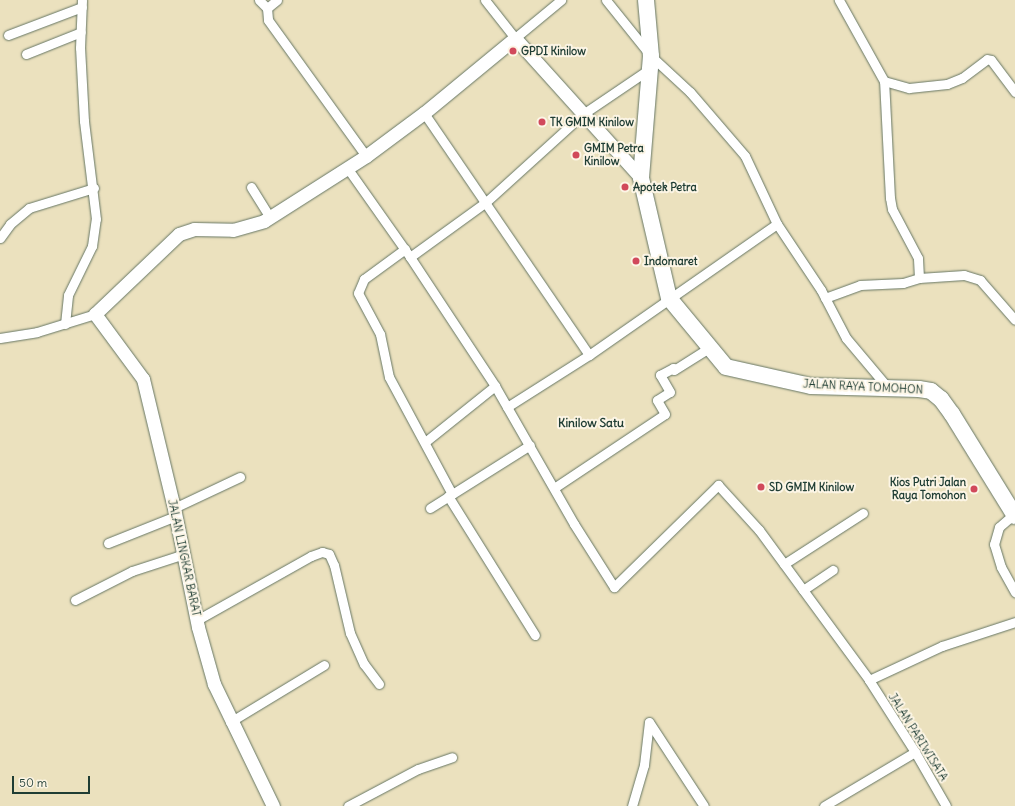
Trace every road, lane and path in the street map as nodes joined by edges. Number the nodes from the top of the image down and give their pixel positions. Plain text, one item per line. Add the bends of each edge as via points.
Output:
1 (259, 0) edge
2 (277, 0) edge
3 (485, 0) edge
4 (561, 0) edge
5 (606, 0) edge
6 (646, 0) edge
7 (839, 0) edge
8 (82, 3) edge
9 (267, 8) junction
10 (81, 32) junction
11 (8, 35) dead end
12 (515, 38) junction
13 (26, 54) dead end
14 (649, 63) junction
15 (884, 81) junction
16 (1015, 92) edge
17 (424, 113) junction
18 (583, 114) junction
19 (366, 156) junction
20 (348, 169) junction
21 (641, 178) junction
22 (251, 187) dead end
23 (94, 188) junction
24 (486, 202) junction
25 (270, 218) junction
26 (777, 224) junction
27 (0, 238) edge
28 (408, 253) junction
29 (918, 278) junction
30 (669, 298) junction
31 (825, 298) junction
32 (95, 314) junction
33 (1015, 320) edge
34 (65, 324) junction
35 (0, 338) edge
36 (709, 348) junction
37 (589, 355) junction
38 (495, 386) junction
39 (889, 389) junction
40 (508, 406) junction
41 (425, 442) junction
42 (530, 445) junction
43 (240, 477) dead end
44 (554, 488) junction
45 (450, 495) junction
46 (430, 508) dead end
47 (175, 512) junction
48 (863, 514) dead end
49 (1014, 515) edge
50 (108, 543) dead end
51 (184, 554) junction
52 (784, 564) junction
53 (833, 570) dead end
54 (803, 590) junction
55 (1015, 592) edge
56 (75, 600) dead end
57 (197, 620) junction
58 (1015, 622) edge
59 (535, 635) dead end
60 (324, 665) dead end
61 (869, 680) junction
62 (379, 684) dead end
63 (230, 722) junction
64 (915, 752) junction
65 (452, 756) dead end
66 (274, 806) edge
67 (348, 806) edge
68 (632, 806) edge
69 (704, 806) edge
70 (824, 806) edge
71 (946, 806) edge

1 - 9 street
2 - 9 street
3 - 12 street
4 - 12 street
5 - 14 street
6 - 14 highway, JALAN RAYA TOMOHON
7 - 15 street
8 - 10 street
8 - 11 street
9 - 19 street via 268,20
10 - 13 street
10 - 23 street via 84,121
12 - 17 street
12 - 18 street
14 - 18 street
14 - 21 highway, JALAN RAYA TOMOHON
14 - 26 street via 690,92 746,156
15 - 16 street via 909,88 947,84 962,78 987,59 991,60
15 - 29 street via 890,198 892,208 918,258
17 - 19 street
17 - 24 street
18 - 21 street
18 - 24 street
19 - 20 street
20 - 25 street
20 - 28 street
21 - 30 highway, JALAN RAYA TOMOHON
22 - 25 street
23 - 27 street via 29,208 14,220
23 - 34 street via 94,241 68,295
24 - 28 street
24 - 37 street
25 - 32 street via 233,230 184,231
26 - 30 street
26 - 31 street
28 - 38 street
28 - 41 street via 364,279 358,293 380,334 389,377
29 - 31 street via 903,283 860,285
29 - 33 street via 964,275 980,280
30 - 36 highway, JALAN RAYA TOMOHON
30 - 37 street
31 - 39 street via 846,338
32 - 34 street
32 - 47 street, JALAN LINGKAR BARAT via 143,379
34 - 35 street
36 - 39 highway, JALAN RAYA TOMOHON via 726,367 735,370 811,386
36 - 44 street via 674,370 673,368 660,375 670,392 657,400 665,414
37 - 40 street
38 - 40 street
38 - 41 street
39 - 49 highway, JALAN RAYA TOMOHON via 930,391 941,399
40 - 42 street
41 - 45 street
42 - 44 street
42 - 45 street
43 - 47 street
44 - 52 street, JALAN PARIWISATA via 614,587 718,485 759,530
45 - 46 street
45 - 59 street
47 - 50 street
47 - 51 street, JALAN LINGKAR BARAT
48 - 52 street
49 - 55 street via 999,527 994,544 1001,567
51 - 56 street via 132,571
51 - 57 street, JALAN LINGKAR BARAT
52 - 54 street, JALAN PARIWISATA
53 - 54 street
54 - 61 street, JALAN PARIWISATA
57 - 62 street via 311,556 322,552 329,554 334,565 350,633 364,664
57 - 63 street, JALAN LINGKAR BARAT via 214,684
58 - 61 street via 942,646
60 - 63 street
61 - 64 street, JALAN PARIWISATA
63 - 66 street, JALAN LINGKAR BARAT
64 - 70 street
64 - 71 street, JALAN PARIWISATA
65 - 67 street via 418,768
68 - 69 street via 644,765 649,722

